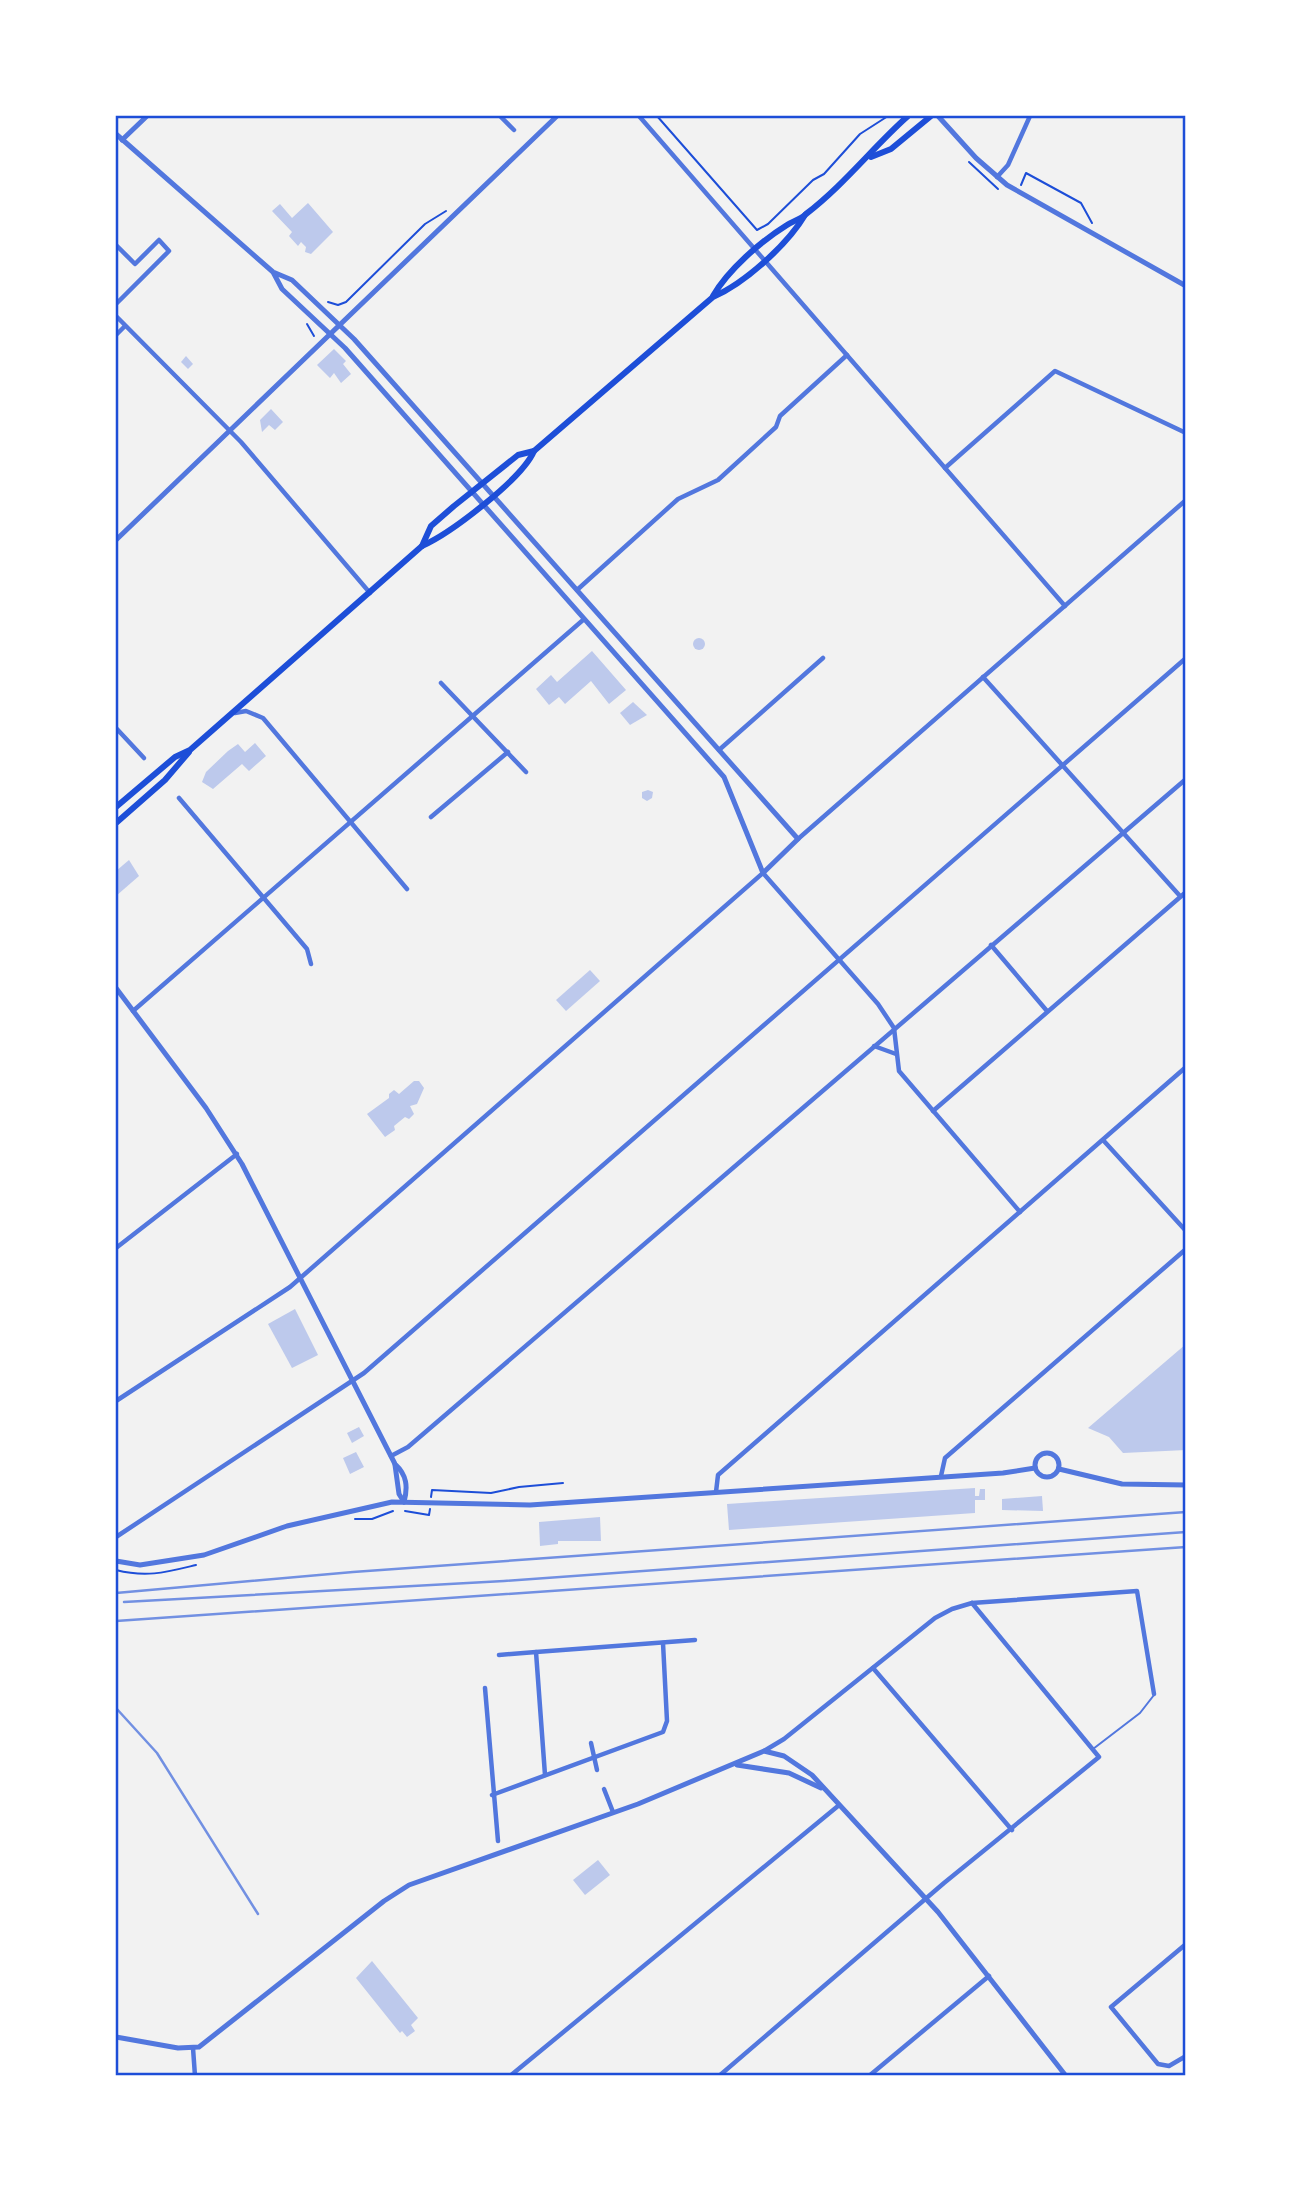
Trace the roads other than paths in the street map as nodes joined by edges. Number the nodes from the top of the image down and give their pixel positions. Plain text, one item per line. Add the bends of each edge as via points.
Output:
1 (146, 116) edge
2 (500, 116) edge
3 (557, 116) edge
4 (639, 116) edge
5 (908, 116) edge
6 (931, 116) edge
7 (938, 116) edge
8 (1030, 116) edge
9 (514, 130) dead end
10 (116, 134) edge
11 (122, 140) junction
12 (116, 146) edge
13 (870, 157) junction
14 (996, 177) junction
15 (805, 215) junction
16 (116, 245) edge
17 (756, 251) junction
18 (764, 260) junction
19 (273, 271) junction
20 (1185, 286) edge
21 (713, 297) junction
22 (116, 304) edge
23 (116, 316) edge
24 (338, 323) junction
25 (125, 326) junction
26 (330, 332) junction
27 (116, 335) edge
28 (847, 355) junction
29 (230, 430) junction
30 (1185, 433) edge
31 (534, 451) junction
32 (945, 468) junction
33 (483, 483) junction
34 (471, 493) junction
35 (494, 495) junction
36 (1185, 500) edge
37 (481, 504) junction
38 (116, 540) edge
39 (422, 546) junction
40 (546, 552) junction
41 (533, 562) junction
42 (576, 590) junction
43 (370, 593) junction
44 (1065, 606) junction
45 (583, 620) junction
46 (823, 658) dead end
47 (1185, 658) edge
48 (983, 677) junction
49 (441, 683) dead end
50 (234, 713) junction
51 (473, 716) junction
52 (116, 728) edge
53 (190, 750) junction
54 (719, 750) junction
55 (508, 752) junction
56 (144, 758) dead end
57 (1062, 765) junction
58 (735, 768) junction
59 (526, 772) dead end
60 (724, 777) junction
61 (1185, 779) edge
62 (178, 798) dead end
63 (116, 807) edge
64 (431, 817) dead end
65 (116, 823) edge
66 (351, 823) junction
67 (1123, 833) junction
68 (798, 839) junction
69 (763, 873) junction
70 (407, 889) dead end
71 (1185, 892) edge
72 (1180, 896) junction
73 (264, 898) junction
74 (991, 946) junction
75 (839, 959) junction
76 (311, 964) dead end
77 (116, 988) edge
78 (133, 1011) junction
79 (1047, 1011) junction
80 (894, 1028) junction
81 (874, 1046) junction
82 (896, 1054) junction
83 (1185, 1067) edge
84 (933, 1111) junction
85 (1102, 1140) junction
86 (237, 1154) junction
87 (1020, 1212) junction
88 (1185, 1231) edge
89 (116, 1248) edge
90 (1185, 1249) edge
91 (301, 1276) junction
92 (354, 1381) junction
93 (116, 1401) edge
94 (391, 1456) junction
95 (1035, 1468) junction
96 (1059, 1469) junction
97 (941, 1476) junction
98 (1185, 1485) edge
99 (716, 1492) junction
100 (404, 1502) junction
101 (116, 1537) edge
102 (116, 1561) edge
103 (972, 1603) junction
104 (695, 1640) dead end
105 (663, 1643) junction
106 (536, 1652) junction
107 (499, 1655) dead end
108 (873, 1668) junction
109 (485, 1688) dead end
110 (1154, 1694) joint
111 (591, 1743) dead end
112 (1093, 1750) junction
113 (764, 1751) junction
114 (593, 1758) junction
115 (735, 1765) junction
116 (597, 1770) dead end
117 (545, 1775) junction
118 (604, 1789) dead end
119 (824, 1789) junction
120 (492, 1795) junction
121 (838, 1806) junction
122 (613, 1812) junction
123 (1012, 1829) junction
124 (498, 1841) dead end
125 (927, 1898) junction
126 (1185, 1944) edge
127 (989, 1976) junction
128 (116, 2037) edge
129 (193, 2048) junction
130 (1185, 2056) edge
131 (195, 2076) edge
132 (510, 2076) edge
133 (719, 2076) edge
134 (869, 2076) edge
135 (1066, 2076) edge

1 - 11 street
2 - 9 street
3 - 24 street
4 - 17 street
5 - 13 main road
6 - 13 main road via 891,149
7 - 14 street
8 - 14 street via 1007,167
10 - 11 street
11 - 12 street
11 - 19 street
13 - 15 main road
14 - 20 street
15 - 17 main road
15 - 18 main road via 793,234
16 - 22 street via 135,264 159,240 169,251
17 - 18 street
17 - 21 main road via 721,283
18 - 21 main road via 728,291
18 - 28 street
19 - 24 street via 292,280
19 - 26 street via 282,289
21 - 31 main road
23 - 25 street
24 - 26 street
24 - 33 street
25 - 27 street
25 - 29 street
26 - 29 street
26 - 34 street
28 - 32 street
28 - 42 street via 718,480 678,499
29 - 38 street
29 - 43 street
30 - 32 street via 1055,371
31 - 33 main road via 517,455
31 - 35 main road via 528,464
32 - 44 street
33 - 34 main road
33 - 35 street
34 - 37 street
34 - 39 main road via 431,526
35 - 37 main road
35 - 40 street
36 - 44 street
37 - 39 main road via 440,538
37 - 41 street
39 - 43 main road
40 - 41 street
40 - 42 street
41 - 45 street
42 - 54 street
43 - 50 main road
44 - 48 street
45 - 51 street
45 - 60 street
46 - 54 street
47 - 57 street
48 - 57 street
48 - 68 street
49 - 51 street
50 - 53 main road
50 - 66 street via 246,711 263,718
51 - 55 street
51 - 66 street
52 - 56 street
53 - 63 main road
53 - 65 main road via 183,764
54 - 58 street
55 - 59 street
55 - 64 street
57 - 67 street
57 - 75 street
58 - 60 street
58 - 68 street
60 - 69 street
61 - 67 street
62 - 73 street
66 - 70 street
66 - 73 street
67 - 72 street
67 - 74 street
68 - 69 street
69 - 75 street
69 - 91 street
71 - 72 street
72 - 79 street
73 - 76 street via 307,948
73 - 78 street
74 - 79 street
74 - 80 street
75 - 80 street
75 - 92 street
77 - 78 street
78 - 86 street
79 - 84 street
80 - 81 street
80 - 82 street
81 - 82 street
81 - 94 street via 408,1447
82 - 84 street via 900,1071
83 - 85 street
84 - 87 street
85 - 87 street
85 - 88 street
86 - 89 street
86 - 91 street
87 - 99 street via 718,1475
90 - 97 street via 945,1458
91 - 92 street
91 - 93 street
92 - 94 street
92 - 101 street
94 - 100 street via 406,1481
95 - 96 street via 1049,1477
95 - 96 street via 1038,1456 1046,1452 1057,1457
95 - 97 street
96 - 98 street via 1122,1483
97 - 99 street
99 - 100 street via 530,1505
100 - 102 street via 323,1516 204,1555 156,1564
103 - 108 street via 935,1618
103 - 110 street via 1137,1591
103 - 112 street
104 - 105 street
105 - 106 street
105 - 114 street via 665,1730
106 - 107 street
106 - 117 street
108 - 113 street
108 - 123 street
109 - 120 street
110 - 112 lane via 1140,1713
111 - 114 street
112 - 123 street via 1099,1757
113 - 115 street
113 - 119 street via 799,1765
114 - 116 street
114 - 117 street
115 - 119 street via 789,1773
115 - 122 street
117 - 120 street
118 - 122 street
119 - 121 street
120 - 124 street
121 - 125 street
121 - 132 street
122 - 129 street via 403,1888 212,2039
123 - 125 street
125 - 127 street
125 - 133 street
126 - 130 street via 1111,2007 1158,2064 1174,2065
127 - 134 street
127 - 135 street
128 - 129 street
129 - 131 street

